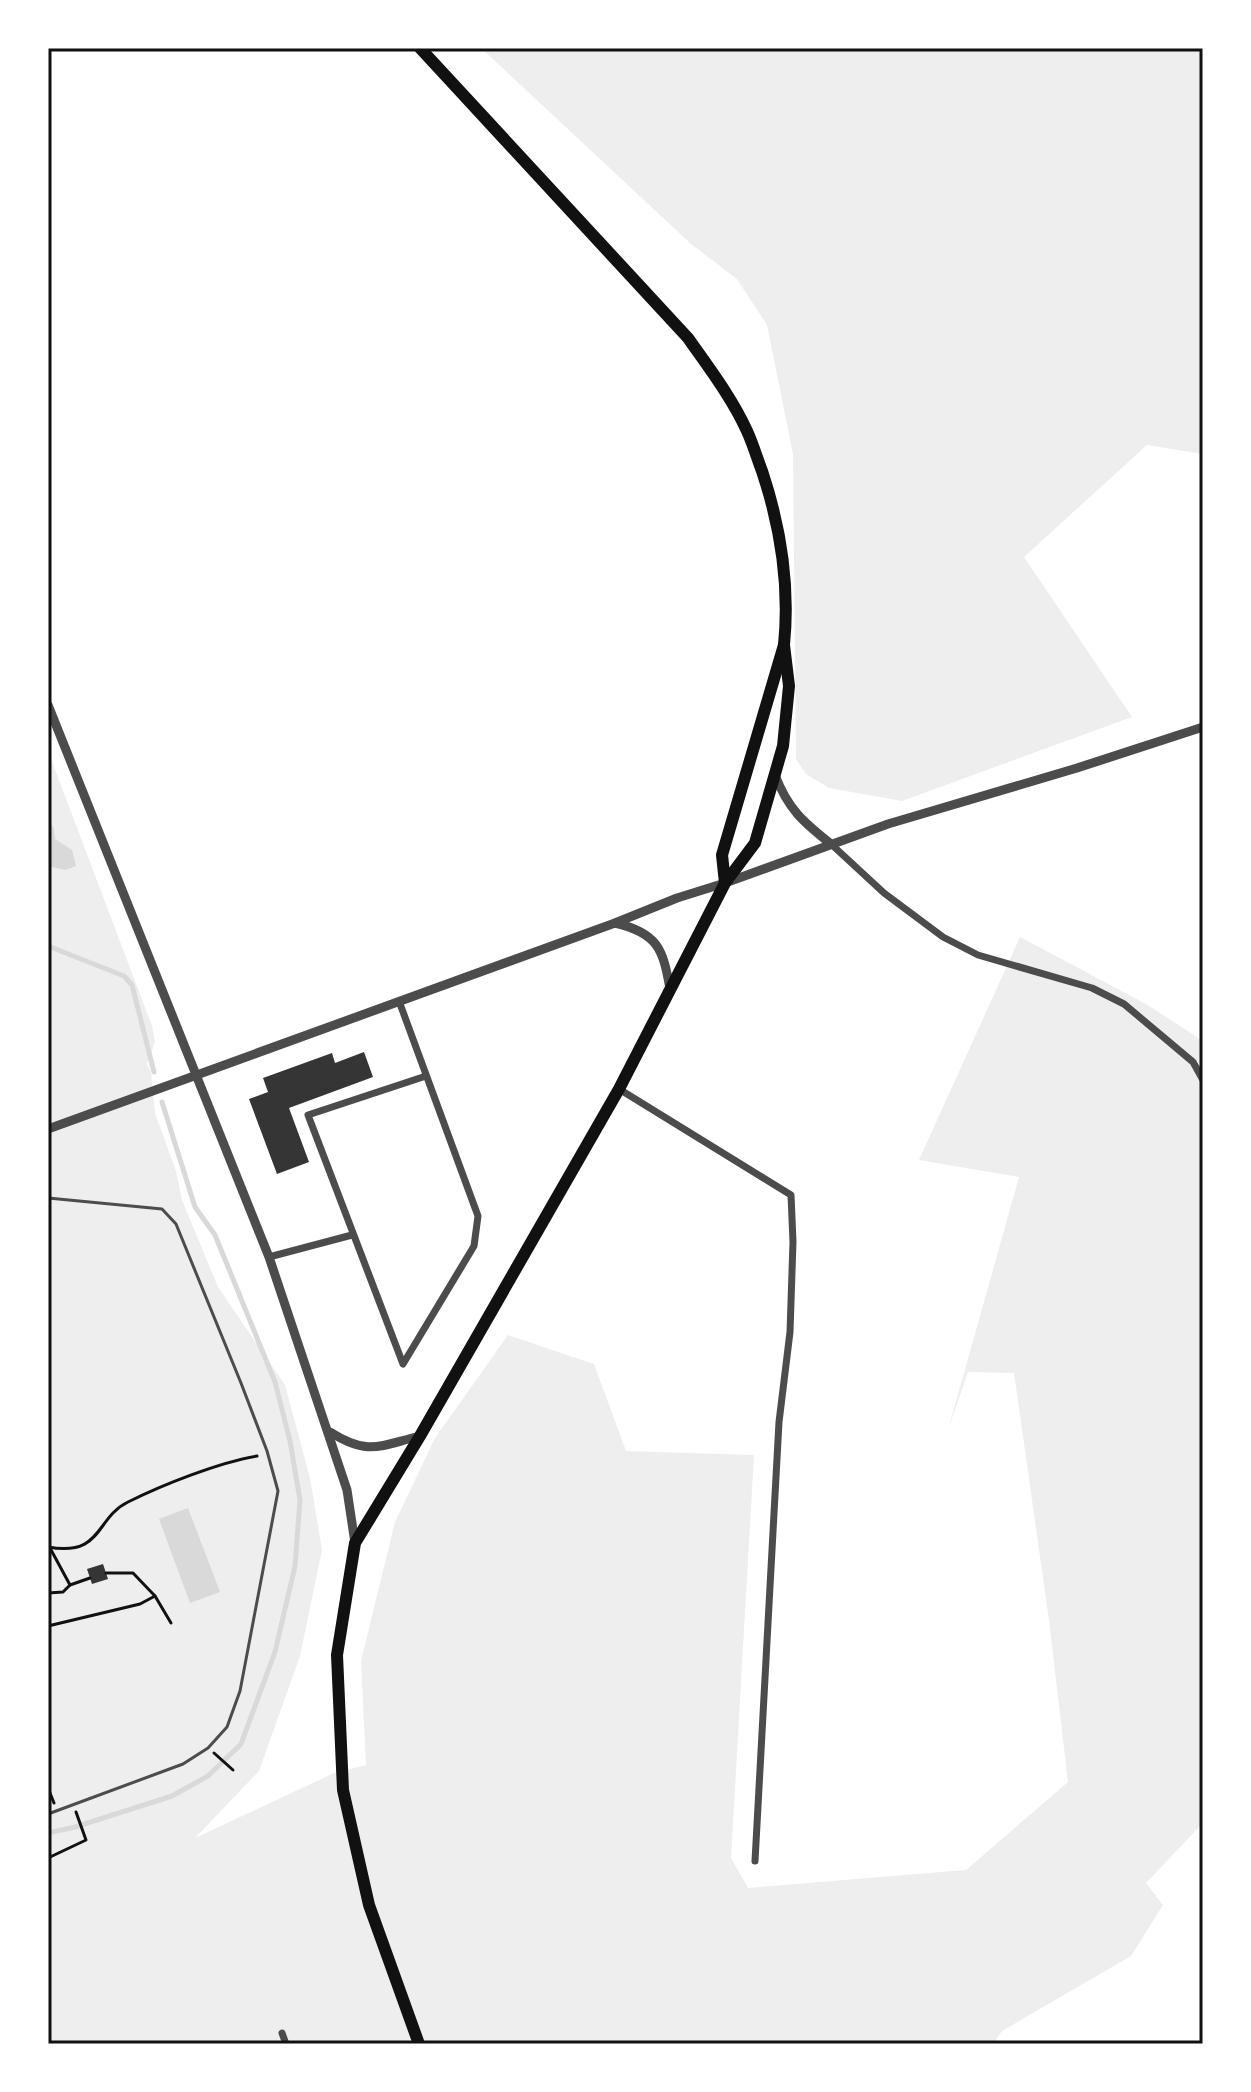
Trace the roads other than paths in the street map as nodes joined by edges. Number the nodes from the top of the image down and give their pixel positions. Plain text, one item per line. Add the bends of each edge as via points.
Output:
1 (420, 48) edge
2 (784, 645) junction
3 (48, 705) edge
4 (1203, 727) edge
5 (775, 775) junction
6 (831, 844) junction
7 (725, 883) junction
8 (615, 923) junction
9 (670, 989) junction
10 (399, 1001) junction
11 (197, 1075) junction
12 (426, 1076) junction
13 (1203, 1080) edge
14 (619, 1089) junction
15 (48, 1129) edge
16 (48, 1198) edge
17 (352, 1235) junction
18 (269, 1257) junction
19 (330, 1432) junction
20 (420, 1436) junction
21 (355, 1543) junction
22 (48, 1814) edge
23 (755, 1861) dead end
24 (282, 2033) dead end
25 (286, 2044) edge
26 (419, 2044) edge

1 - 2 highway via 688,338 716,377 748,432 776,514 785,567
2 - 5 highway via 789,686
2 - 7 highway via 722,855
3 - 11 street
4 - 6 street
5 - 6 street via 800,819
5 - 7 highway via 755,843
6 - 7 street
6 - 13 street via 943,937 978,955 1092,988 1124,1004 1193,1062
7 - 8 street
7 - 9 highway
8 - 9 street via 647,934 659,946
8 - 10 street
9 - 14 highway
10 - 11 street
10 - 12 street
11 - 15 street
11 - 18 street
12 - 17 street via 308,1115
12 - 17 street via 478,1216 474,1246 403,1364
14 - 20 highway
14 - 23 street via 791,1195 790,1332 779,1422
16 - 22 lane via 162,1209 176,1224 278,1491 255,1622 227,1727 183,1764
17 - 18 street
18 - 19 street
19 - 20 street via 369,1449
19 - 21 street
20 - 21 highway
21 - 26 highway via 337,1655 343,1790 369,1905
24 - 25 street

